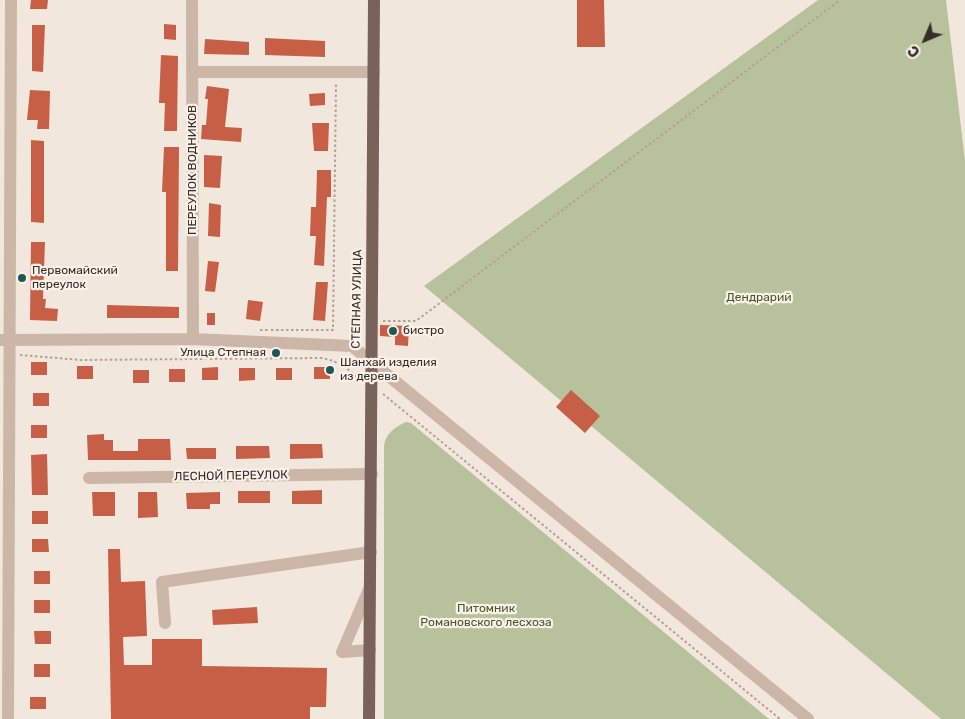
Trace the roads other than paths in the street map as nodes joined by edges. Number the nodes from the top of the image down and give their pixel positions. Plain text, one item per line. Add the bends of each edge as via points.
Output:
1 (11, 0) edge
2 (192, 0) edge
3 (374, 0) edge
4 (192, 72) junction
5 (374, 72) junction
6 (193, 339) junction
7 (5, 340) edge
8 (370, 360) junction
9 (4, 420) edge
10 (372, 474) junction
11 (89, 478) dead end
12 (371, 552) junction
13 (371, 585) junction
14 (165, 623) dead end
15 (370, 650) junction
16 (8, 719) edge
17 (369, 719) edge
18 (808, 719) edge

1 - 7 street
2 - 4 street, ПЕРЕУЛОК ВОДНИКОВ
3 - 5 main road, СТЕПНАЯ УЛИЦА
4 - 5 street
4 - 6 street, ПЕРЕУЛОК ВОДНИКОВ
5 - 8 main road, СТЕПНАЯ УЛИЦА
6 - 7 street
6 - 8 street via 352,346
7 - 9 street via 10,355
8 - 10 main road, СТЕПНАЯ УЛИЦА
8 - 18 street
9 - 16 street
10 - 11 street, ЛЕСНОЙ ПЕРЕУЛОК
10 - 12 main road, СТЕПНАЯ УЛИЦА
12 - 13 main road, СТЕПНАЯ УЛИЦА
12 - 14 street via 162,582
13 - 15 main road, СТЕПНАЯ УЛИЦА
13 - 15 street via 342,652
15 - 17 main road, СТЕПНАЯ УЛИЦА

